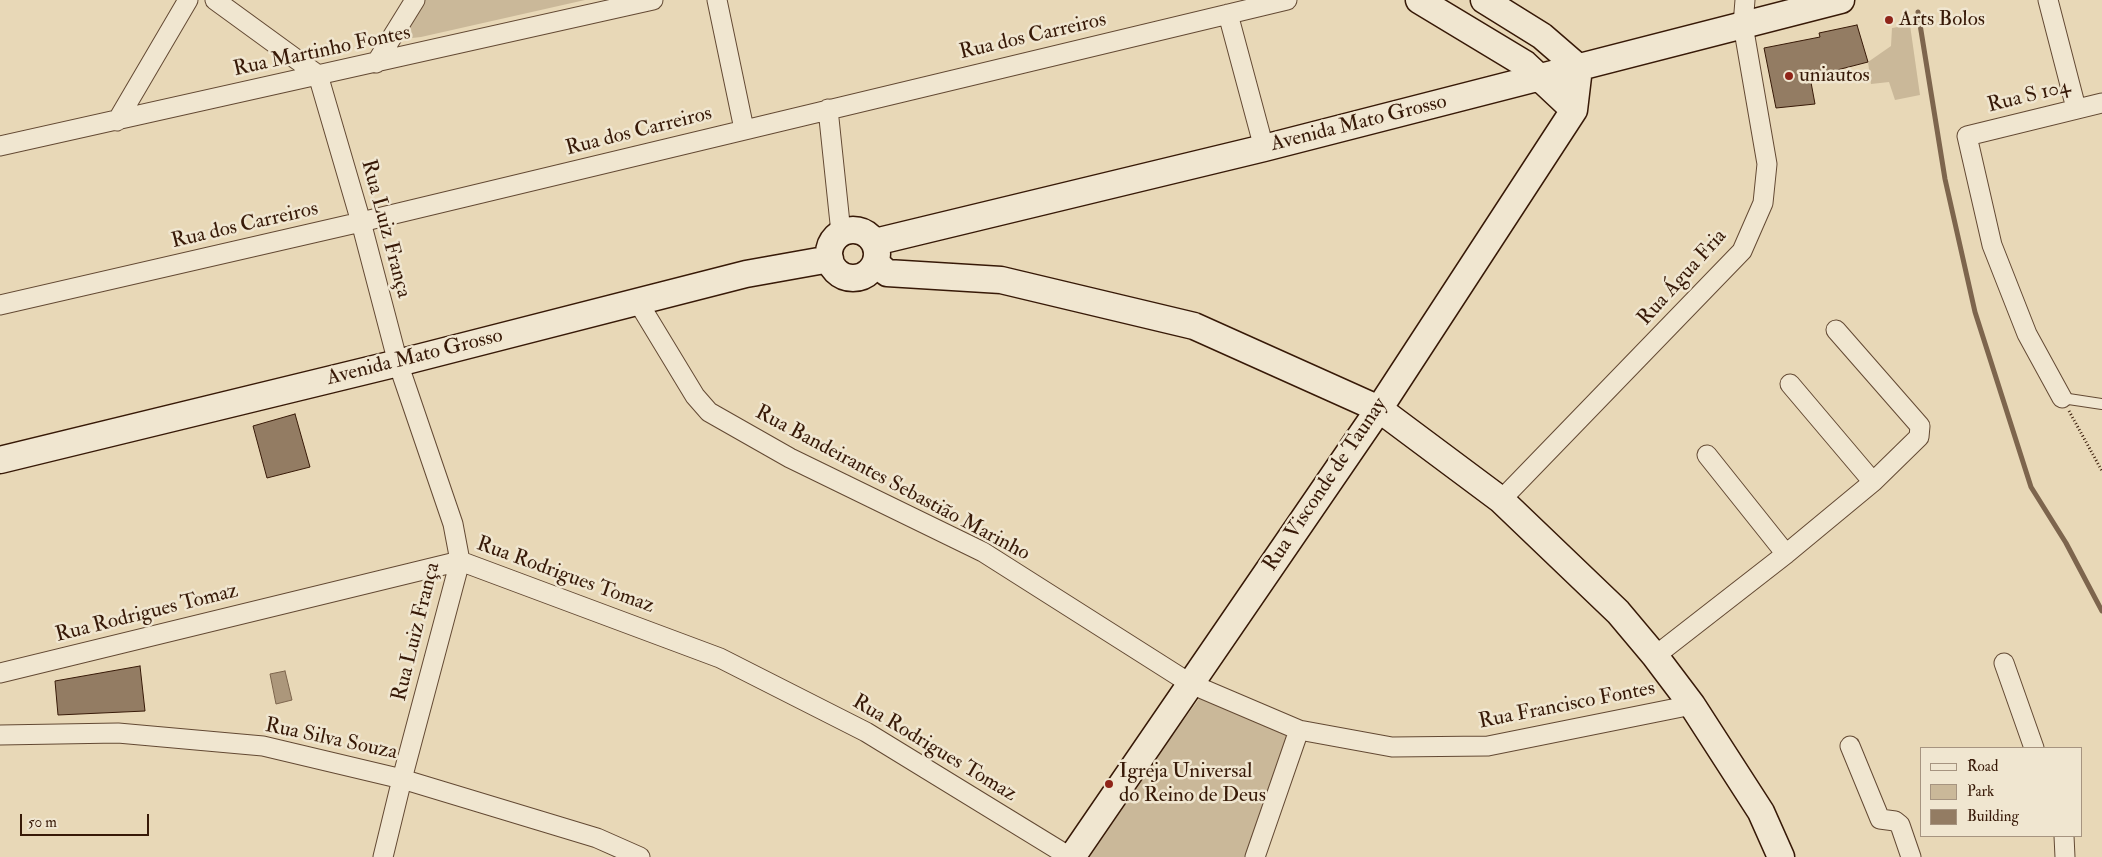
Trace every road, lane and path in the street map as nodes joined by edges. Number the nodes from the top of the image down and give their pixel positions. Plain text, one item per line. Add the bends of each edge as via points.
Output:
1 (188, 0) edge
2 (215, 0) edge
3 (415, 0) edge
4 (653, 0) edge
5 (717, 0) edge
6 (1288, 0) edge
7 (1419, 0) edge
8 (1484, 0) edge
9 (1841, 0) edge
10 (2048, 0) edge
11 (633, 3) edge
12 (1460, 10) edge
13 (1744, 12) edge
14 (1228, 14) junction
15 (376, 63) junction
16 (1579, 68) junction
17 (318, 75) junction
18 (1539, 79) junction
19 (2102, 103) edge
20 (2076, 108) junction
21 (828, 109) junction
22 (1574, 110) junction
23 (117, 121) junction
24 (744, 129) junction
25 (0, 146) edge
26 (1264, 148) junction
27 (362, 222) junction
28 (841, 233) junction
29 (875, 252) junction
30 (830, 259) junction
31 (638, 302) junction
32 (0, 305) edge
33 (1836, 330) dead end
34 (398, 363) junction
35 (1790, 384) dead end
36 (2062, 398) junction
37 (2102, 404) edge
38 (1379, 409) junction
39 (1707, 455) dead end
40 (0, 460) edge
41 (2102, 471) edge
42 (1873, 482) junction
43 (1502, 500) junction
44 (1786, 554) junction
45 (460, 561) junction
46 (1655, 656) junction
47 (2004, 663) dead end
48 (0, 673) edge
49 (1191, 684) junction
50 (1692, 705) junction
51 (1299, 730) junction
52 (0, 735) edge
53 (1850, 746) dead end
54 (2034, 747) edge
55 (402, 779) junction
56 (2064, 837) edge
57 (384, 857) edge
58 (640, 857) edge
59 (1071, 857) edge
60 (1255, 857) edge
61 (1781, 857) edge
62 (1912, 857) edge
63 (2065, 857) edge

1 - 23 street
2 - 17 street
3 - 15 street
4 - 11 street, Rua Martinho Fontes
5 - 24 street
6 - 14 street, Rua dos Carreiros
7 - 12 main road
8 - 16 main road via 1542,36
9 - 13 main road, Avenida Mato Grosso
10 - 20 street
11 - 15 street, Rua Martinho Fontes
12 - 18 main road
13 - 16 main road, Avenida Mato Grosso
13 - 43 street, Rua Água Fria via 1767,164 1763,203 1742,252
14 - 21 street, Rua dos Carreiros
14 - 26 street
15 - 17 street, Rua Martinho Fontes
16 - 18 main road, Avenida Mato Grosso
16 - 22 main road, Rua Visconde de Taunay
17 - 23 street, Rua Martinho Fontes
17 - 27 street, Rua Luiz França
18 - 22 main road
18 - 26 main road, Avenida Mato Grosso
19 - 20 street, Rua S 104
20 - 36 street, Rua S 104 via 1967,136 1992,245 2027,334
21 - 24 street, Rua dos Carreiros
21 - 28 street
22 - 38 main road, Rua Visconde de Taunay
23 - 25 street, Rua Martinho Fontes
24 - 27 street, Rua dos Carreiros
26 - 29 main road, Avenida Mato Grosso
27 - 32 street, Rua dos Carreiros
27 - 34 street, Rua Luiz França
28 - 29 main road via 864,232
28 - 30 main road via 831,244
29 - 30 main road via 865,274 851,278 837,271
29 - 38 main road via 887,273 1001,280 1194,326
30 - 31 main road, Avenida Mato Grosso via 746,274
31 - 34 main road, Avenida Mato Grosso
31 - 49 street, Rua Bandeirantes Sebastião Marinho via 708,412 790,458 983,552
33 - 42 street via 1920,426 1919,437
34 - 40 main road, Avenida Mato Grosso
34 - 45 street, Rua Luiz França via 453,524
35 - 42 street
36 - 37 lane
36 - 41 path
38 - 43 main road
38 - 49 main road, Rua Visconde de Taunay
39 - 44 street
42 - 44 street
43 - 46 main road via 1618,612
44 - 46 street
45 - 48 street, Rua Rodrigues Tomaz
45 - 55 street, Rua Luiz França
45 - 59 street, Rua Rodrigues Tomaz via 720,658 866,732
46 - 50 main road
47 - 54 street
49 - 51 street, Rua Francisco Fontes
49 - 59 main road, Rua Visconde de Taunay
50 - 51 street, Rua Francisco Fontes via 1488,746 1392,747
50 - 61 main road via 1761,812
51 - 60 street
52 - 55 street, Rua Silva Souza via 118,733 263,746
53 - 62 street via 1880,819 1900,825
55 - 57 street, Rua Luiz França
55 - 58 street, Rua Silva Souza via 597,838
56 - 63 street

